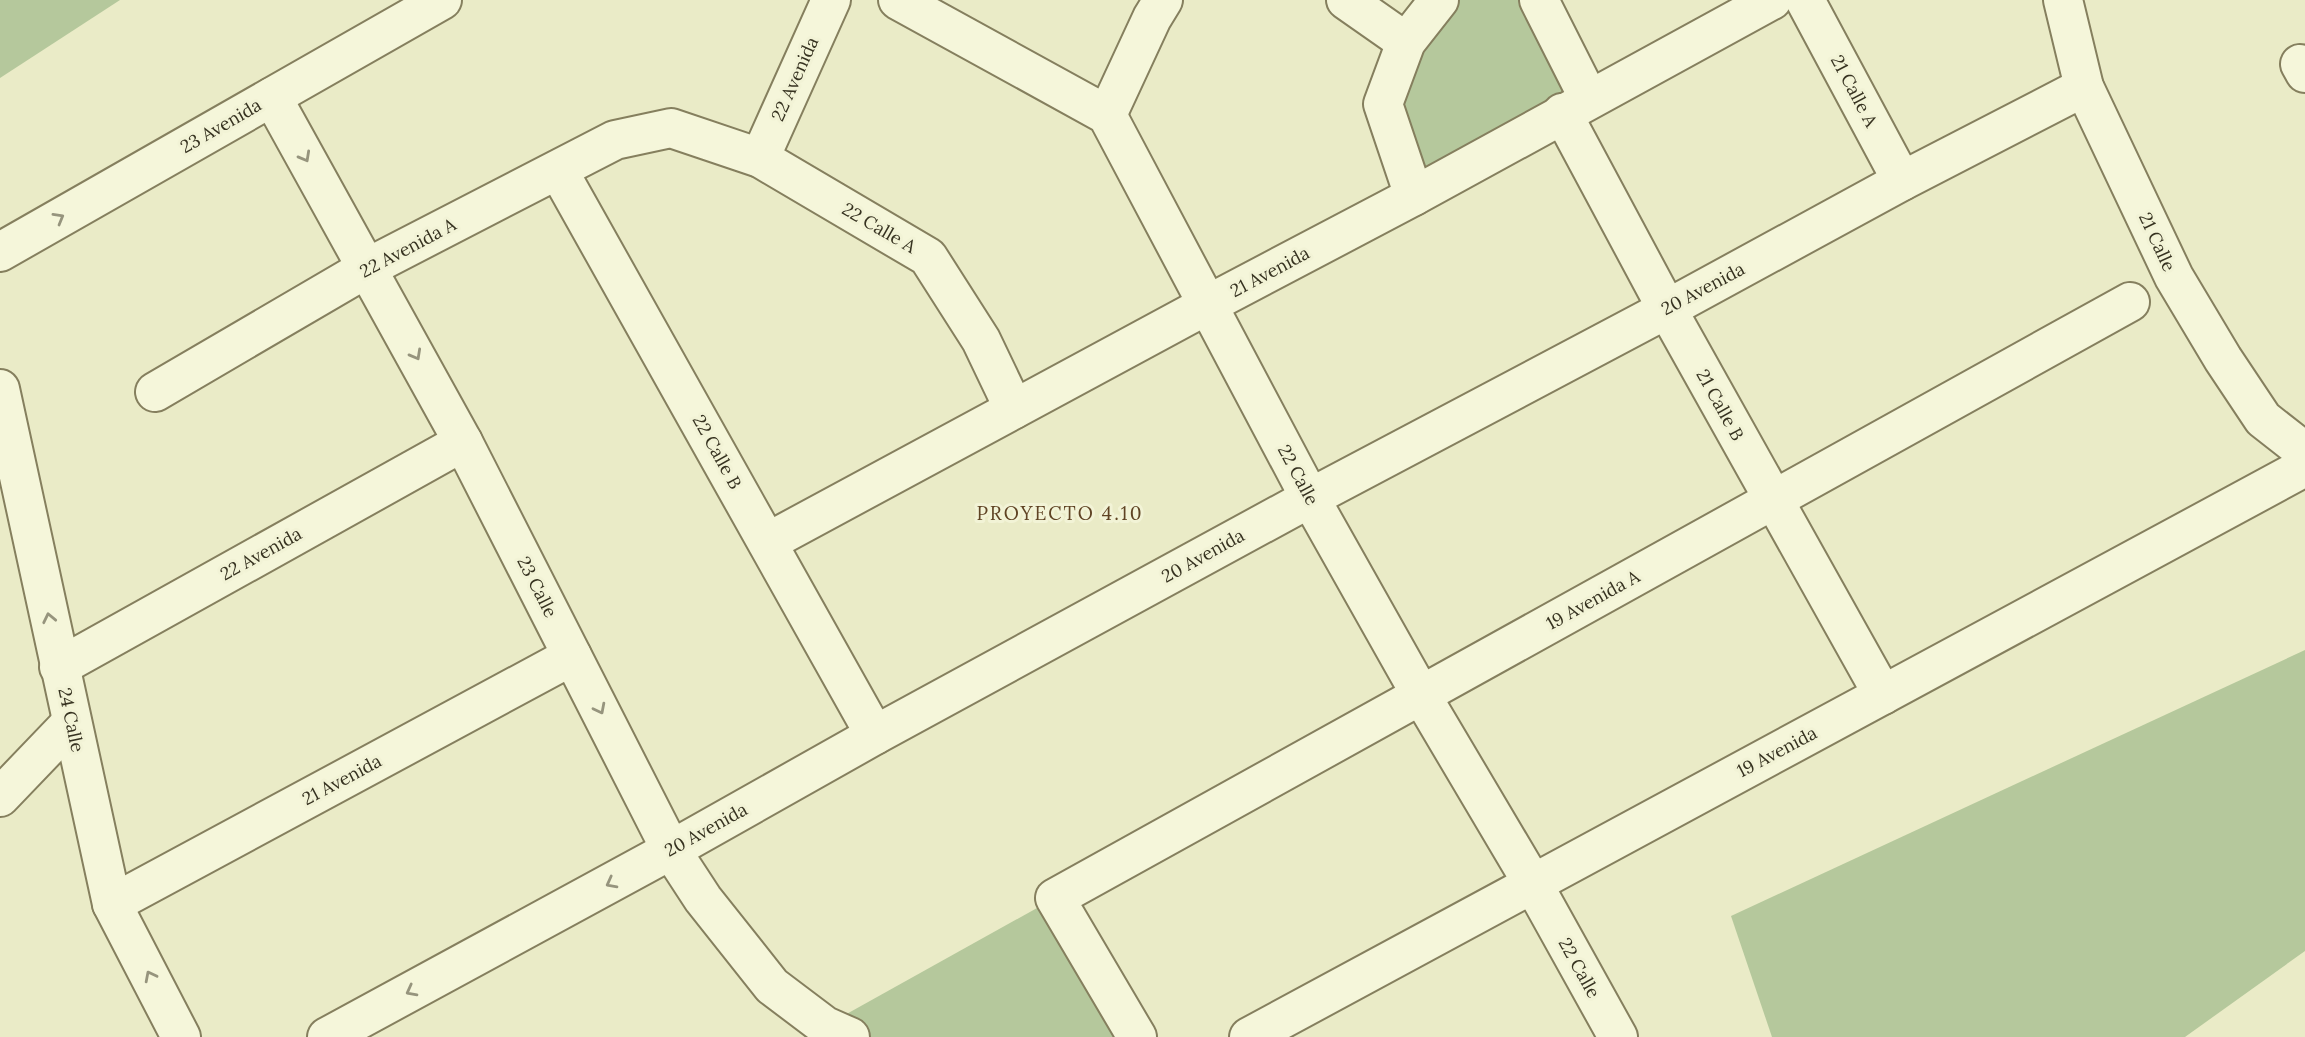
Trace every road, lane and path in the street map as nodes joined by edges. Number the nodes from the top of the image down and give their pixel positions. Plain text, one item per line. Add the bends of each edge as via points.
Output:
1 (442, 0) edge
2 (831, 0) edge
3 (898, 0) edge
4 (1163, 0) edge
5 (1346, 0) edge
6 (1439, 0) edge
7 (1539, 0) edge
8 (1772, 0) edge
9 (1805, 0) edge
10 (2063, 0) edge
11 (1406, 42) junction
12 (2084, 87) junction
13 (272, 97) junction
14 (1576, 106) junction
15 (1107, 115) junction
16 (671, 128) joint
17 (760, 158) junction
18 (558, 170) junction
19 (1902, 181) junction
20 (1414, 196) junction
21 (0, 252) edge
22 (368, 268) junction
23 (2130, 302) dead end
24 (1207, 305) junction
25 (1667, 309) junction
26 (0, 389) edge
27 (155, 391) dead end
28 (1014, 410) junction
29 (463, 442) junction
30 (2305, 452) edge
31 (2305, 467) edge
32 (1310, 498) junction
33 (1773, 500) junction
34 (12, 511) edge
35 (768, 542) junction
36 (572, 656) junction
37 (60, 667) junction
38 (1421, 695) junction
39 (1883, 695) junction
40 (71, 723) junction
41 (875, 735) junction
42 (0, 797) edge
43 (671, 850) junction
44 (1533, 884) junction
45 (112, 904) junction
46 (181, 1037) edge
47 (327, 1037) edge
48 (850, 1037) edge
49 (1138, 1037) edge
50 (1249, 1037) edge
51 (1618, 1037) edge

1 - 13 street, 23 Avenida
2 - 17 street, 22 Avenida
3 - 15 street
4 - 15 street
5 - 11 street
6 - 11 street
7 - 14 street
8 - 14 street, 21 Avenida
9 - 19 street, 21 Calle A
10 - 12 street, 21 Calle
11 - 20 street via 1383,104
12 - 19 street, 20 Avenida
12 - 30 street, 21 Calle via 2174,277 2223,359 2263,419
21 -> 13 street, 23 Avenida
13 -> 22 street, 23 Calle
14 - 20 street, 21 Avenida
14 - 25 street, 21 Calle B
15 - 24 street, 22 Calle
16 - 17 street, 22 Calle A
16 - 18 street, 22 Avenida A via 615,140
17 - 28 street, 22 Calle A via 928,257 981,340
18 - 22 street, 22 Avenida A
18 - 35 street, 22 Calle B
19 - 25 street, 20 Avenida
20 - 24 street, 21 Avenida
22 - 27 street, 22 Avenida A
22 -> 29 street, 23 Calle
23 - 33 street, 19 Avenida A
24 - 28 street, 21 Avenida
24 - 32 street, 22 Calle
25 - 32 street, 20 Avenida
25 - 33 street, 21 Calle B
26 - 34 street, 24 Calle
28 - 35 street, 21 Avenida
29 - 36 street, 23 Calle
29 - 37 street, 22 Avenida
31 - 39 street, 19 Avenida
32 - 38 street, 22 Calle
32 - 41 street, 20 Avenida
33 - 38 street, 19 Avenida A
33 - 39 street, 21 Calle B
37 -> 34 street, 24 Calle
35 - 41 street, 22 Calle B
36 -> 43 street, 23 Calle
36 - 45 street, 21 Avenida
37 - 40 street, 24 Calle
38 - 44 street, 22 Calle
38 - 49 street, 19 Avenida A via 1055,898
39 - 44 street, 19 Avenida
40 - 42 street
40 - 45 street, 24 Calle
41 - 43 street, 20 Avenida
43 -> 47 street, 20 Avenida
43 - 48 street, 23 Calle via 702,899 772,986 825,1026
44 - 50 street, 19 Avenida
44 - 51 street, 22 Calle
46 -> 45 street, 24 Calle

